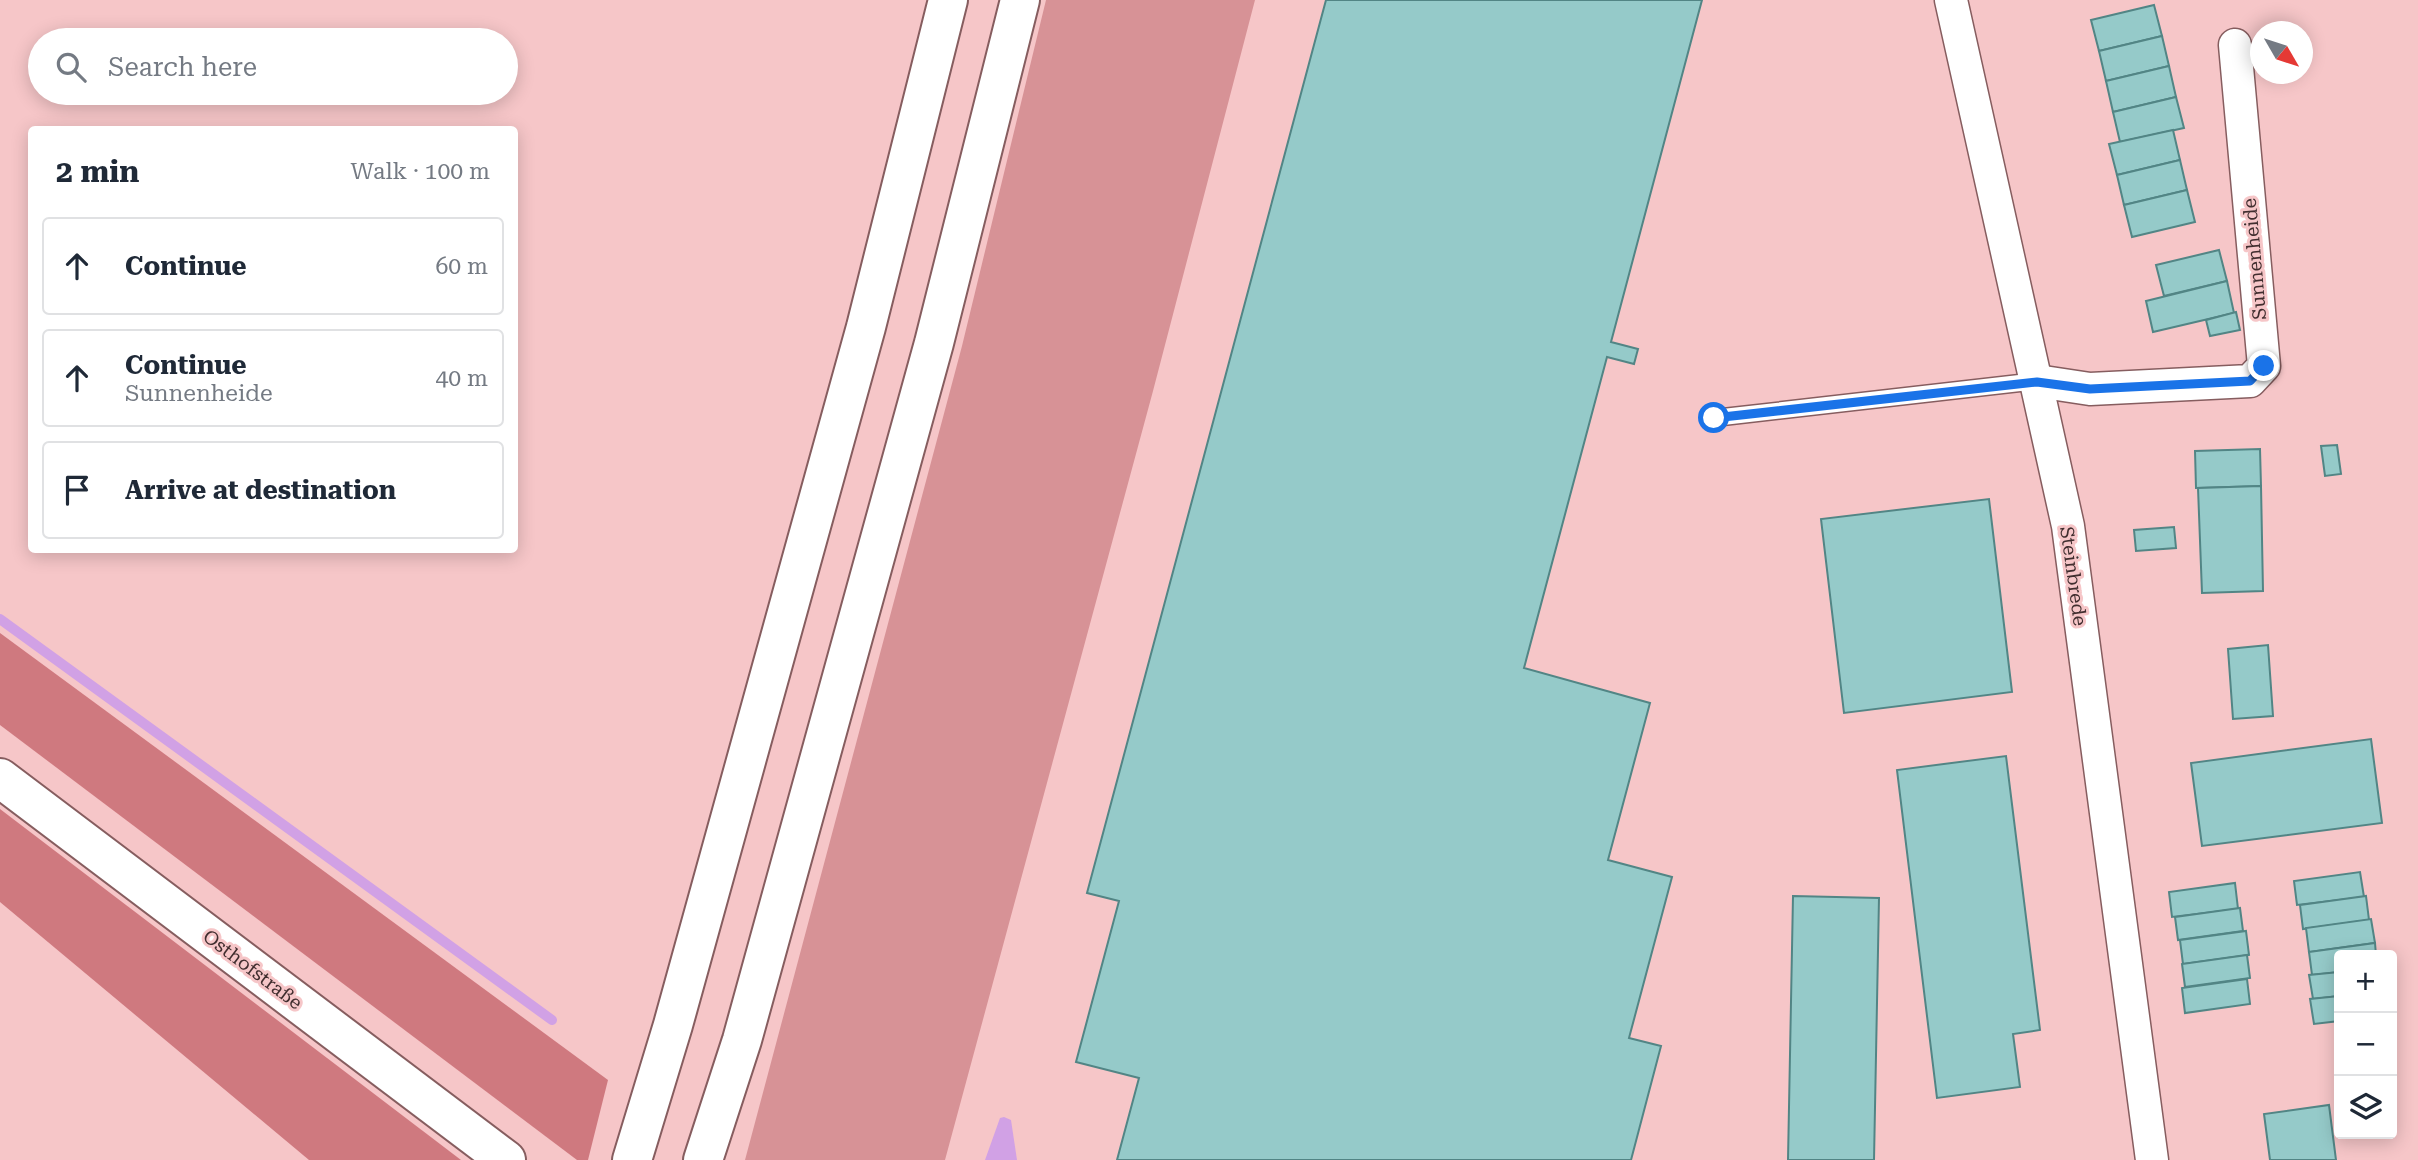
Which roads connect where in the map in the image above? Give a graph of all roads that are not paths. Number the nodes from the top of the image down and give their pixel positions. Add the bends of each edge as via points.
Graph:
1 (948, 0) edge
2 (1020, 0) edge
3 (1951, 0) edge
4 (2235, 45) dead end
5 (2037, 382) junction
6 (1714, 418) dead end
7 (0, 778) edge
8 (494, 1151) edge
9 (632, 1160) edge
10 (703, 1160) edge
11 (2152, 1160) edge

1 - 9 main road via 866,327
2 - 10 main road via 930,356 742,1040
3 - 5 street, Steinbrede
4 - 5 street, Sunnenheide via 2264,366 2250,381 2090,389
5 - 6 lane
5 - 11 street, Steinbrede via 2068,526
7 - 8 main road, Osthofstraße

